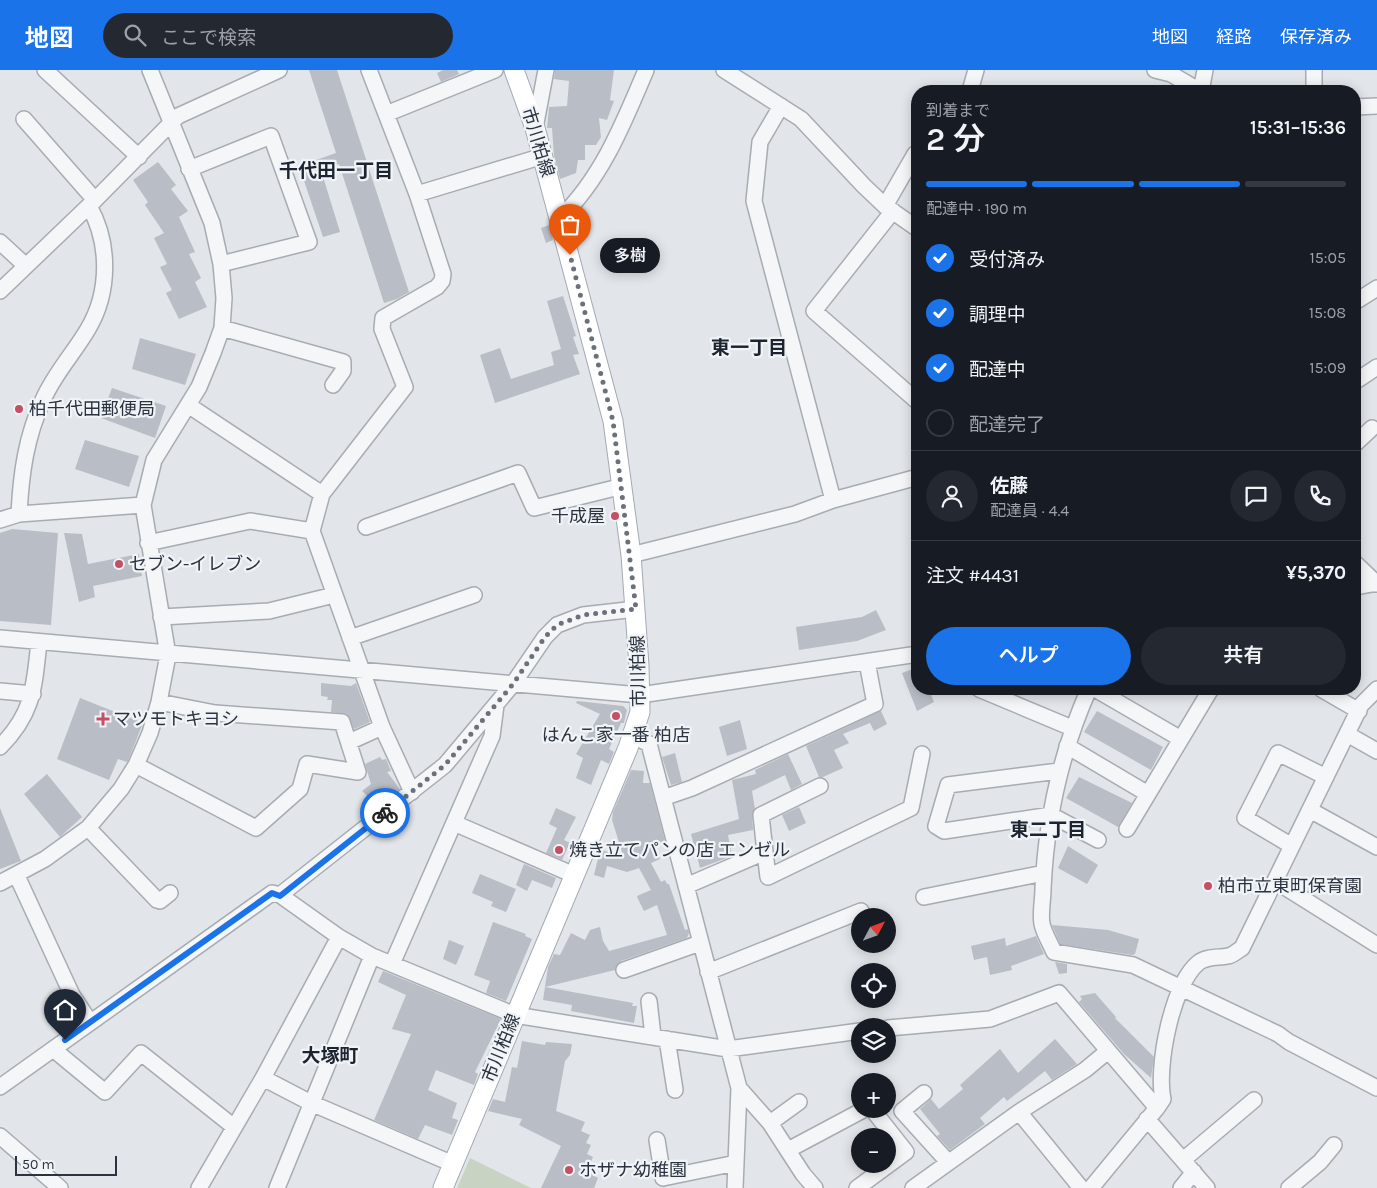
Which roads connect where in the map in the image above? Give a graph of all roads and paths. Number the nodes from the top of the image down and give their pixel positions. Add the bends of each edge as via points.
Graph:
1 (45, 70) edge
2 (150, 70) edge
3 (279, 70) edge
4 (369, 70) edge
5 (495, 70) edge
6 (514, 70) edge
7 (546, 70) edge
8 (646, 70) edge
9 (724, 70) edge
10 (976, 70) edge
11 (1155, 70) edge
12 (1205, 70) edge
13 (1314, 70) edge
14 (972, 85) edge
15 (1190, 85) edge
16 (1201, 85) edge
17 (1314, 85) edge
18 (1377, 101) edge
19 (1361, 105) edge
20 (781, 106) junction
21 (386, 114) junction
22 (24, 119) dead end
23 (170, 123) junction
24 (535, 128) junction
25 (543, 156) junction
26 (139, 157) junction
27 (911, 162) edge
28 (189, 169) junction
29 (417, 194) junction
30 (92, 203) junction
31 (889, 208) junction
32 (560, 218) junction
33 (911, 224) edge
34 (0, 242) edge
35 (221, 264) junction
36 (26, 266) junction
37 (1377, 288) edge
38 (0, 291) edge
39 (1361, 298) edge
40 (222, 328) junction
41 (1377, 367) edge
42 (1361, 378) edge
43 (333, 385) dead end
44 (911, 396) edge
45 (188, 405) junction
46 (1372, 428) dead end
47 (1361, 438) edge
48 (911, 479) edge
49 (623, 486) junction
50 (322, 494) junction
51 (833, 500) junction
52 (143, 505) junction
53 (19, 514) junction
54 (0, 520) edge
55 (366, 527) dead end
56 (312, 531) junction
57 (148, 543) junction
58 (631, 555) junction
59 (1361, 569) edge
60 (1377, 584) edge
61 (1361, 586) edge
62 (334, 595) junction
63 (474, 595) dead end
64 (636, 609) junction
65 (161, 617) junction
66 (0, 638) edge
67 (350, 638) junction
68 (39, 642) junction
69 (168, 655) junction
70 (911, 655) edge
71 (867, 662) junction
72 (362, 669) junction
73 (513, 684) junction
74 (1377, 689) edge
75 (0, 691) edge
76 (33, 694) junction
77 (640, 695) junction
78 (993, 695) edge
79 (1086, 695) edge
80 (1104, 695) edge
81 (1207, 695) edge
82 (1331, 695) edge
83 (159, 702) junction
84 (496, 705) junction
85 (1359, 711) junction
86 (382, 727) junction
87 (1072, 728) junction
88 (1347, 734) junction
89 (632, 735) junction
90 (1181, 739) junction
91 (349, 742) junction
92 (1067, 746) junction
93 (0, 748) edge
94 (1377, 751) edge
95 (922, 754) dead end
96 (136, 765) junction
97 (1059, 772) junction
98 (1326, 777) junction
99 (820, 786) dead end
100 (412, 792) junction
101 (1148, 794) junction
102 (663, 798) junction
103 (1310, 810) junction
104 (1051, 815) junction
105 (454, 823) junction
106 (88, 828) junction
107 (1127, 829) dead end
108 (1098, 840) dead end
109 (1292, 846) junction
110 (1377, 847) edge
111 (765, 852) junction
112 (1044, 873) junction
113 (574, 875) junction
114 (17, 876) junction
115 (1275, 881) junction
116 (0, 883) edge
117 (686, 886) junction
118 (170, 893) dead end
119 (280, 896) junction
120 (924, 897) dead end
121 (851, 914) edge
122 (339, 937) junction
123 (700, 943) junction
124 (1377, 945) edge
125 (372, 956) junction
126 (392, 964) junction
127 (624, 970) dead end
128 (708, 972) junction
129 (1181, 989) junction
130 (649, 1001) dead end
131 (515, 1015) junction
132 (90, 1022) junction
133 (896, 1027) edge
134 (851, 1032) edge
135 (660, 1037) junction
136 (53, 1049) junction
137 (728, 1049) junction
138 (1108, 1051) junction
139 (263, 1078) junction
140 (0, 1087) edge
141 (738, 1088) junction
142 (1377, 1088) edge
143 (675, 1090) dead end
144 (924, 1092) dead end
145 (1254, 1100) dead end
146 (799, 1102) dead end
147 (311, 1103) junction
148 (1019, 1112) junction
149 (1152, 1114) junction
150 (851, 1116) edge
151 (879, 1118) edge
152 (770, 1123) junction
153 (234, 1128) junction
154 (0, 1136) edge
155 (657, 1140) dead end
156 (1334, 1145) dead end
157 (788, 1150) junction
158 (1183, 1160) junction
159 (948, 1162) junction
160 (736, 1163) junction
161 (453, 1164) junction
162 (1194, 1172) junction
163 (60, 1188) edge
164 (199, 1188) edge
165 (277, 1188) edge
166 (443, 1188) edge
167 (735, 1188) edge
168 (815, 1188) edge
169 (857, 1188) edge
170 (913, 1188) edge
171 (1081, 1188) edge
172 (1091, 1188) edge
173 (1180, 1188) edge
174 (1207, 1188) edge
175 (1289, 1188) edge

1 - 26 street
2 - 23 street
3 - 23 street via 178,116
4 - 21 street
5 - 21 street
6 - 24 main road, 市川柏線
7 - 24 street
8 - 32 street via 628,114 592,180 582,196
9 - 20 street
10 - 14 street
11 - 15 street via 1171,74
12 - 16 street
13 - 17 street
18 - 19 street
20 - 31 street via 812,129 864,186
20 - 51 street via 760,142 754,201
21 - 29 street
22 - 30 street
23 - 26 street
23 - 28 street
24 - 25 main road, 市川柏線
25 - 29 street
25 - 32 main road, 市川柏線
26 - 30 street
27 - 31 street
28 - 35 street via 212,223
28 - 35 street via 271,136 309,242
29 - 50 street via 443,274 442,281 383,318 382,328 405,387
30 - 36 street
30 - 53 street via 104,252 101,298 88,330 50,387 36,416 24,462
31 - 33 street
31 - 44 street via 814,311
32 - 49 main road, 市川柏線 via 613,421
34 - 36 street
35 - 40 street
36 - 38 street
37 - 39 street
40 - 43 street via 343,362
40 - 45 street via 205,375
41 - 42 street
45 - 50 street
45 - 52 street via 154,460
46 - 47 street
48 - 51 street
49 - 55 street via 534,508 518,473
49 - 58 main road, 市川柏線
50 - 56 street
51 - 58 street via 795,514
52 - 53 street
52 - 57 street
53 - 54 street
56 - 57 street via 250,521
56 - 62 street
57 - 65 street
58 - 64 main road, 市川柏線
59 - 60 street
60 - 61 street
62 - 65 street via 269,611
62 - 67 street
63 - 67 street
64 - 73 street via 583,615 557,625
64 - 77 main road, 市川柏線
65 - 69 street
66 - 68 street
67 - 72 street
68 - 69 street
68 - 76 street
69 - 72 street
69 - 83 street
70 - 71 street
71 - 77 street
71 - 102 street via 875,704 692,788
72 - 73 street
72 - 86 street
73 - 77 street
73 - 84 street
74 - 85 street
75 - 76 street
76 - 93 street via 23,718
77 - 89 main road, 市川柏線 via 640,712
78 - 87 street
79 - 87 street
80 - 90 street
81 - 90 street
82 - 85 street
83 - 91 street via 215,713 342,722
83 - 96 street
84 - 100 street via 445,765
84 - 105 street via 492,736
85 - 88 street
86 - 91 street
86 - 100 street
87 - 92 street
88 - 94 street
88 - 98 street
89 - 102 street via 649,744
89 - 113 main road, 市川柏線
90 - 101 street
91 - 96 street via 358,772 307,764 300,789 256,828
92 - 97 street
92 - 101 street
95 - 111 street via 911,808 768,877
96 - 106 street via 121,789
97 - 104 street
97 - 104 street via 948,785 936,826 944,831
98 - 103 street
98 - 109 street via 1278,753 1245,818
99 - 111 street via 761,815
100 - 119 street
101 - 107 street
102 - 117 street
103 - 109 street
103 - 110 street
104 - 108 street
104 - 112 street
105 - 113 street
105 - 126 street
106 - 114 street
106 - 118 street via 157,900
109 - 115 street
111 - 117 street
112 - 120 street
112 - 129 street via 1042,923 1054,952 1133,965
113 - 131 main road, 市川柏線
114 - 116 street
114 - 132 street via 72,995
115 - 124 street
115 - 129 street via 1242,948 1230,956 1212,957 1198,963
117 - 123 street
119 - 122 street
119 - 132 street via 272,893
121 - 128 street
122 - 125 street
122 - 139 street
123 - 127 street
123 - 128 street
125 - 126 street
125 - 147 street
126 - 131 street
128 - 137 street
129 - 142 street via 1278,1034
129 - 149 street via 1170,1017 1160,1084 1163,1098
130 - 135 street
131 - 135 street
131 - 161 main road, 市川柏線
132 - 136 street
133 - 138 street via 990,1018 1060,993
134 - 137 street
135 - 137 street
135 - 143 street
136 - 140 street
136 - 153 street via 105,1092 141,1053
137 - 141 street
138 - 148 street via 1085,1070
138 - 149 street
139 - 147 street
139 - 153 street
141 - 152 street
141 - 160 street
144 - 159 street via 902,1111
145 - 158 street
146 - 152 street
147 - 161 street
147 - 165 street
148 - 159 street
148 - 171 street
149 - 158 street
149 - 172 street
150 - 157 street
151 - 169 street via 906,1152
152 - 157 street
153 - 164 street
154 - 163 street
155 - 160 street via 663,1178
156 - 175 street via 1320,1162
157 - 168 street
158 - 162 street
159 - 170 street
160 - 167 street
161 - 166 main road, 市川柏線
162 - 173 street
162 - 174 street

